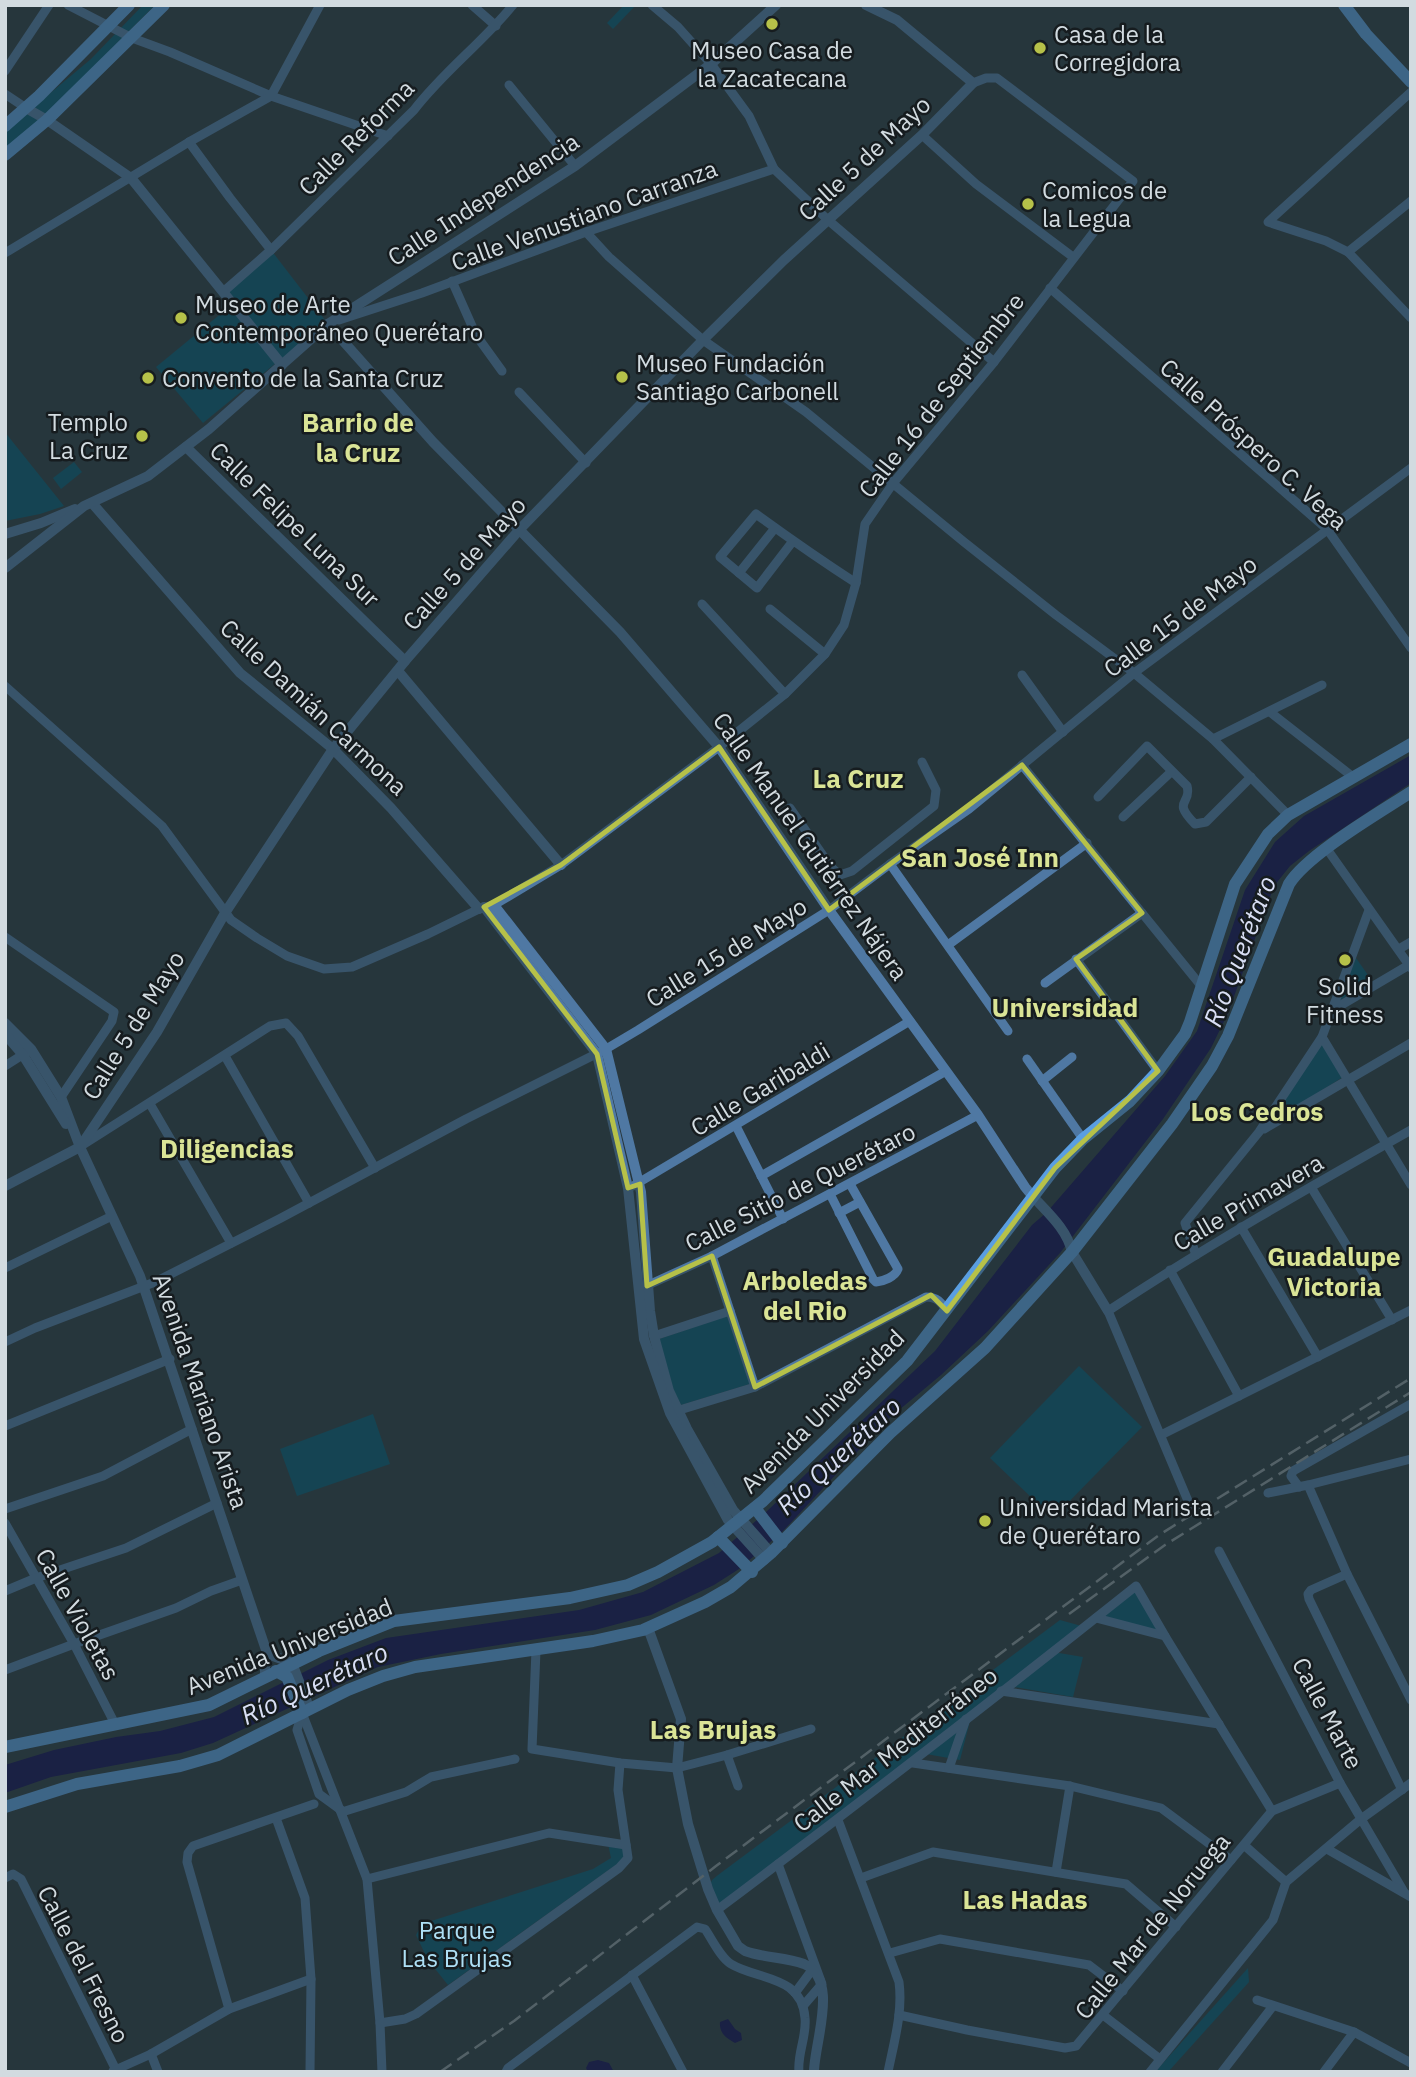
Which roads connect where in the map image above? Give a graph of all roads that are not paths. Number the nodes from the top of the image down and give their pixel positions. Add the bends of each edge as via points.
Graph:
1 (49, 5) edge
2 (68, 5) edge
3 (129, 5) edge
4 (164, 5) edge
5 (320, 5) edge
6 (472, 5) edge
7 (513, 5) edge
8 (652, 5) edge
9 (776, 5) edge
10 (866, 5) edge
11 (1344, 5) edge
12 (496, 26) junction
13 (107, 27) junction
14 (131, 38) junction
15 (711, 64) junction
16 (5, 71) edge
17 (1411, 82) edge
18 (974, 83) junction
19 (509, 85) dead end
20 (1411, 92) edge
21 (5, 94) edge
22 (271, 96) junction
23 (26, 108) junction
24 (47, 120) junction
25 (5, 127) edge
26 (922, 135) junction
27 (388, 136) junction
28 (189, 142) junction
29 (5, 155) edge
30 (575, 166) junction
31 (774, 169) junction
32 (131, 178) junction
33 (1411, 201) edge
34 (828, 220) junction
35 (586, 232) junction
36 (271, 250) junction
37 (1348, 252) junction
38 (5, 253) edge
39 (1073, 257) junction
40 (453, 281) junction
41 (1050, 288) junction
42 (223, 292) junction
43 (1411, 318) edge
44 (327, 324) junction
45 (703, 340) junction
46 (994, 362) junction
47 (282, 365) junction
48 (502, 371) dead end
49 (519, 392) dead end
50 (186, 447) junction
51 (586, 463) junction
52 (1411, 468) edge
53 (894, 482) junction
54 (88, 504) junction
55 (775, 527) junction
56 (520, 529) junction
57 (1327, 529) junction
58 (5, 534) edge
59 (793, 541) junction
60 (5, 568) edge
61 (739, 573) junction
62 (856, 583) junction
63 (702, 604) dead end
64 (770, 609) dead end
65 (1411, 648) edge
66 (825, 654) junction
67 (405, 661) junction
68 (398, 671) junction
69 (1134, 673) junction
70 (1022, 675) dead end
71 (1322, 685) dead end
72 (5, 687) edge
73 (785, 694) junction
74 (1270, 712) junction
75 (1062, 732) junction
76 (1213, 739) junction
77 (1411, 744) edge
78 (719, 747) junction
79 (333, 749) junction
80 (922, 762) dead end
81 (1022, 765) junction
82 (1171, 772) junction
83 (1251, 777) junction
84 (1353, 777) junction
85 (1411, 792) edge
86 (1098, 797) dead end
87 (790, 808) dead end
88 (1288, 815) junction
89 (1122, 817) dead end
90 (912, 824) junction
91 (925, 839) junction
92 (1087, 843) junction
93 (1327, 849) junction
94 (890, 864) junction
95 (561, 865) junction
96 (486, 907) junction
97 (1369, 909) junction
98 (829, 910) junction
99 (225, 913) junction
100 (1142, 913) junction
101 (5, 937) edge
102 (1411, 942) edge
103 (948, 945) junction
104 (1399, 949) junction
105 (1076, 960) junction
106 (1410, 966) edge
107 (1045, 983) dead end
108 (1202, 987) junction
109 (1331, 1012) junction
110 (910, 1021) junction
111 (5, 1023) edge
112 (1008, 1031) dead end
113 (5, 1034) edge
114 (1322, 1037) junction
115 (1411, 1043) edge
116 (601, 1051) junction
117 (27, 1052) junction
118 (225, 1056) junction
119 (1072, 1057) dead end
120 (1027, 1059) dead end
121 (5, 1066) edge
122 (946, 1071) junction
123 (1158, 1071) junction
124 (1348, 1078) junction
125 (1042, 1081) junction
126 (61, 1097) junction
127 (150, 1104) junction
128 (978, 1115) junction
129 (736, 1126) junction
130 (1411, 1130) edge
131 (1259, 1132) junction
132 (1083, 1139) junction
133 (1387, 1143) junction
134 (80, 1147) junction
135 (374, 1168) junction
136 (761, 1176) junction
137 (850, 1184) junction
138 (5, 1185) edge
139 (1411, 1185) edge
140 (633, 1186) junction
141 (1311, 1187) junction
142 (830, 1194) junction
143 (1033, 1198) junction
144 (860, 1202) junction
145 (309, 1203) junction
146 (839, 1213) junction
147 (781, 1215) junction
148 (112, 1216) junction
149 (1241, 1227) junction
150 (231, 1243) junction
151 (1071, 1248) junction
152 (1196, 1255) junction
153 (712, 1256) junction
154 (5, 1268) edge
155 (1170, 1270) junction
156 (145, 1287) junction
157 (642, 1288) junction
158 (1411, 1310) edge
159 (730, 1311) junction
160 (947, 1311) junction
161 (1108, 1311) junction
162 (1392, 1320) junction
163 (654, 1336) junction
164 (5, 1342) edge
165 (1318, 1357) junction
166 (170, 1359) junction
167 (755, 1387) junction
168 (1239, 1396) junction
169 (1411, 1404) edge
170 (674, 1411) junction
171 (5, 1426) edge
172 (192, 1429) junction
173 (1161, 1435) junction
174 (1411, 1459) edge
175 (1304, 1486) junction
176 (1268, 1493) dead end
177 (217, 1503) junction
178 (5, 1508) edge
179 (1191, 1508) dead end
180 (757, 1512) junction
181 (5, 1523) edge
182 (738, 1526) junction
183 (779, 1540) junction
184 (723, 1541) junction
185 (1219, 1551) dead end
186 (765, 1555) junction
187 (749, 1568) junction
188 (1347, 1573) junction
189 (36, 1578) junction
190 (242, 1580) junction
191 (5, 1591) edge
192 (1096, 1618) junction
193 (648, 1628) junction
194 (1165, 1636) junction
195 (74, 1644) junction
196 (536, 1650) junction
197 (268, 1654) junction
198 (5, 1670) edge
199 (293, 1671) junction
200 (270, 1674) junction
201 (1001, 1691) junction
202 (1411, 1700) edge
203 (306, 1704) junction
204 (967, 1718) junction
205 (115, 1724) junction
206 (1219, 1724) junction
207 (811, 1729) dead end
208 (5, 1746) edge
209 (727, 1755) junction
210 (515, 1759) dead end
211 (620, 1763) junction
212 (913, 1763) junction
213 (677, 1768) junction
214 (949, 1768) junction
215 (1340, 1783) junction
216 (1411, 1783) edge
217 (738, 1786) dead end
218 (1070, 1786) junction
219 (1402, 1790) junction
220 (314, 1804) dead end
221 (5, 1807) edge
222 (1272, 1811) junction
223 (342, 1812) junction
224 (276, 1818) junction
225 (1361, 1819) junction
226 (838, 1820) junction
227 (626, 1845) junction
228 (1244, 1845) junction
229 (1326, 1849) junction
230 (1231, 1860) junction
231 (778, 1864) junction
232 (1056, 1872) junction
233 (5, 1878) edge
234 (860, 1878) junction
235 (367, 1879) junction
236 (1286, 1882) junction
237 (1407, 1894) edge
238 (717, 1910) junction
239 (1176, 1927) junction
240 (890, 1953) junction
241 (812, 1970) junction
242 (632, 1975) junction
243 (311, 1979) junction
244 (822, 1984) junction
245 (1123, 1991) junction
246 (795, 1993) junction
247 (1257, 2000) dead end
248 (803, 2006) junction
249 (1273, 2006) junction
250 (229, 2009) junction
251 (899, 2015) junction
252 (1103, 2015) junction
253 (380, 2023) junction
254 (1354, 2032) junction
255 (151, 2054) junction
256 (1160, 2059) junction
257 (1411, 2063) edge
258 (114, 2071) edge
259 (158, 2072) edge
260 (310, 2072) edge
261 (382, 2072) edge
262 (506, 2072) edge
263 (683, 2072) edge
264 (799, 2072) edge
265 (814, 2072) edge
266 (888, 2072) edge
267 (1150, 2072) edge
268 (1222, 2072) edge
269 (1324, 2072) edge

1 - 16 street
2 - 13 street
3 - 13 main road
4 - 14 main road
5 - 22 street
6 - 12 street
7 - 12 street, Calle Reforma
8 - 15 street
9 - 15 street, Calle Independencia
10 - 18 street via 897,20
11 - 17 main road
12 - 27 street, Calle Reforma
13 - 14 street
13 - 23 main road
14 - 22 street
14 - 24 main road
15 - 30 street, Calle Independencia
15 - 31 street via 748,116
18 - 26 street, Calle 5 de Mayo
18 - 39 street, Calle 16 de Septiembre via 997,78 1133,181
19 - 30 street
20 - 37 street via 1268,222
21 - 23 street
22 - 27 street
22 - 28 street
23 - 24 street
23 - 25 main road
24 - 29 main road
24 - 32 street
26 - 34 street, Calle 5 de Mayo
26 - 39 street via 976,184
27 - 36 street, Calle Reforma
28 - 32 street
28 - 36 street
30 - 44 street, Calle Independencia
31 - 34 street
31 - 35 street, Calle Venustiano Carranza
32 - 38 street
32 - 42 street
33 - 37 street
34 - 45 street, Calle 5 de Mayo
34 - 46 street
35 - 40 street, Calle Venustiano Carranza
35 - 45 street
36 - 42 street, Calle Reforma
37 - 43 street
39 - 41 street, Calle 16 de Septiembre
40 - 44 street, Calle Venustiano Carranza
40 - 48 street via 476,335
41 - 46 street, Calle 16 de Septiembre
41 - 57 street, Calle Próspero C. Vega
42 - 47 street
44 - 47 street, Calle Independencia
44 - 56 street, Calle Manuel Gutiérrez Nájera via 433,442
45 - 51 street, Calle 5 de Mayo
45 - 53 street via 806,412
46 - 53 street, Calle 16 de Septiembre
47 - 50 street, Calle Independencia
49 - 51 street
50 - 54 street, Calle Independencia via 148,476
50 - 67 street, Calle Felipe Luna Sur
51 - 56 street, Calle 5 de Mayo
52 - 57 street, Calle 15 de Mayo
53 - 62 street, Calle 16 de Septiembre via 865,524
53 - 69 street via 1039,602
54 - 58 street
54 - 60 street, Calle Independencia
54 - 79 street, Calle Damián Carmona via 240,673
55 - 59 street
55 - 61 street
55 - 61 street via 756,514 720,557
56 - 67 street, Calle 5 de Mayo
56 - 78 street, Calle Manuel Gutiérrez Nájera via 620,632
57 - 65 street, Calle Próspero C. Vega
57 - 69 street, Calle 15 de Mayo
59 - 61 street via 757,588
59 - 62 street
62 - 66 street, Calle 16 de Septiembre via 844,625
63 - 73 street
64 - 66 street
66 - 73 street, Calle 16 de Septiembre
67 - 68 street, Calle 5 de Mayo
68 - 79 street, Calle 5 de Mayo
68 - 95 street
69 - 75 street, Calle 15 de Mayo
69 - 76 street
70 - 75 street
71 - 74 street
72 - 99 street, Calle 16 de Septiembre via 162,826
73 - 78 street, Calle 16 de Septiembre
74 - 76 street
74 - 84 street
75 - 81 street, Calle 15 de Mayo
76 - 83 street
77 - 84 main road, Avenida Universidad
78 - 95 street, Calle 16 de Septiembre
78 - 98 street, Calle Manuel Gutiérrez Nájera
79 - 96 street, Calle Damián Carmona
79 - 99 street, Calle 5 de Mayo
80 - 90 street via 937,796 934,806
81 - 91 street, Calle 15 de Mayo
81 - 92 street
82 - 83 street via 1189,790 1183,810 1195,824 1206,822
82 - 86 street via 1147,746
82 - 89 street
83 - 88 street
84 - 88 main road, Avenida Universidad
85 - 93 main road
87 - 90 street via 840,875 852,871
88 - 108 main road, Avenida Universidad via 1268,834 1235,884
90 - 91 street
91 - 94 street, Calle 15 de Mayo
92 - 100 street
92 - 103 street
93 - 97 street
93 - 151 main road via 1289,884 1212,1066
94 - 98 street, Calle 15 de Mayo
94 - 103 street
95 - 96 street, Calle 16 de Septiembre
96 - 99 street, Calle 16 de Septiembre via 352,967 324,969 287,956
96 - 116 street, Calle Damián Carmona
97 - 104 street
97 - 109 street
98 - 110 street, Calle Manuel Gutiérrez Nájera
98 - 116 street, Calle 15 de Mayo
99 - 134 street, Calle 5 de Mayo via 157,1032
100 - 105 street
100 - 108 street
101 - 126 street via 114,1012
102 - 104 street
103 - 112 street
104 - 106 street
105 - 107 street
105 - 123 street
106 - 109 street
108 - 123 main road, Avenida Universidad via 1185,1034
109 - 114 street
110 - 122 street, Calle Manuel Gutiérrez Nájera
110 - 129 street, Calle Garibaldi
111 - 117 street
113 - 117 street
114 - 124 street
114 - 131 street
115 - 124 street
116 - 135 street, Calle 15 de Mayo
116 - 140 street, Calle Damián Carmona
117 - 121 street
117 - 126 street
117 - 134 street
118 - 127 street
118 - 135 street via 270,1026 286,1023 298,1036
118 - 145 street
119 - 125 street
120 - 125 street
122 - 128 street, Calle Manuel Gutiérrez Nájera
122 - 136 street
123 - 132 main road, Avenida Universidad
124 - 131 street
124 - 133 street
125 - 132 street
126 - 134 street
127 - 134 street
127 - 150 street
128 - 137 street, Calle Sitio de Querétaro
128 - 143 street, Calle Manuel Gutiérrez Nájera
129 - 136 street
129 - 140 street, Calle Garibaldi
130 - 133 street, Calle Primavera
131 - 152 street via 1185,1223
132 - 143 main road, Avenida Universidad
133 - 139 street
133 - 141 street, Calle Primavera
134 - 138 street
134 - 148 street, Avenida Mariano Arista
135 - 145 street, Calle 15 de Mayo
136 - 147 street
137 - 142 street, Calle Sitio de Querétaro
137 - 144 street
140 - 157 street, Calle Damián Carmona
141 - 149 street, Calle Primavera
141 - 162 street
142 - 146 street
142 - 147 street, Calle Sitio de Querétaro
143 - 151 street, Calle Manuel Gutiérrez Nájera via 1046,1209
143 - 160 main road, Avenida Universidad
144 - 146 street
144 - 146 street via 898,1269 882,1282 873,1279
145 - 150 street, Calle 15 de Mayo
147 - 153 street, Calle Sitio de Querétaro
148 - 154 street
148 - 156 street, Avenida Mariano Arista
149 - 152 street, Calle Primavera
149 - 165 street
150 - 156 street, Calle 15 de Mayo
151 - 161 street
151 - 183 main road via 985,1348
152 - 155 street, Calle Primavera
153 - 157 street, Calle Sitio de Querétaro
153 - 159 street
155 - 161 street, Calle Primavera
155 - 168 street
156 - 164 street, Calle 15 de Mayo
156 - 166 street, Avenida Mariano Arista
157 - 163 street, Calle Damián Carmona
157 - 170 street, Calle Damián Carmona via 644,1339
158 - 162 street
159 - 163 street
159 - 167 street
160 - 167 street via 934,1297 926,1297
160 - 180 main road, Avenida Universidad via 907,1361
161 - 173 street
162 - 165 street
163 - 170 street, Calle Damián Carmona
165 - 168 street
166 - 171 street
166 - 172 street, Avenida Mariano Arista
167 - 170 street
168 - 173 street
169 - 175 street via 1293,1471 1291,1476
170 - 182 street, Calle Damián Carmona
172 - 177 street, Avenida Mariano Arista
172 - 178 street via 103,1476
173 - 179 street
174 - 175 street
175 - 176 street
175 - 188 street
177 - 189 street via 126,1548
177 - 190 street, Avenida Mariano Arista
180 - 182 main road, Avenida Universidad
180 - 183 main road
181 - 189 street, Calle Violetas
182 - 184 main road, Avenida Universidad
182 - 186 street, Calle Damián Carmona
183 - 186 main road
184 - 187 main road
184 - 199 main road, Avenida Universidad via 628,1585 541,1602 394,1621
185 - 215 street, Calle Marte
186 - 187 main road
187 - 193 main road via 705,1602
188 - 202 street
188 - 219 street via 1311,1590 1309,1599
189 - 191 street
189 - 195 street, Calle Violetas
190 - 195 street
190 - 197 street, Avenida Mariano Arista
192 - 194 street
192 - 194 street, Calle Mar Mediterráneo via 1136,1586
192 - 201 street, Calle Mar Mediterráneo
193 - 196 main road
193 - 213 street via 681,1719
194 - 206 street, Calle Mar Mediterráneo
195 - 198 street
195 - 205 street, Calle Violetas
196 - 203 main road via 415,1667
196 - 211 street via 533,1749
197 - 199 street
197 - 200 street, Avenida Mariano Arista via 265,1667
199 - 200 main road, Avenida Universidad
199 - 203 main road
200 - 205 main road, Avenida Universidad via 209,1705
201 - 204 street, Calle Mar Mediterráneo
201 - 206 street
203 - 221 main road via 218,1755 77,1784
203 - 223 street
203 - 223 street via 298,1730 319,1794
204 - 212 street, Calle Mar Mediterráneo
204 - 214 street
205 - 208 main road, Avenida Universidad
206 - 222 street, Calle Mar Mediterráneo
207 - 209 street
209 - 213 street
209 - 217 street
210 - 223 street via 431,1777 406,1792
211 - 213 street
211 - 227 street via 618,1790
212 - 214 street
212 - 226 street, Calle Mar Mediterráneo
213 - 238 street via 688,1824
214 - 218 street
215 - 222 street, Calle Mar de Noruega
215 - 225 street, Calle Marte
216 - 219 street
218 - 230 street via 1161,1808
218 - 232 street
219 - 225 street
220 - 224 street
222 - 228 street, Calle Mar de Noruega
223 - 235 street
224 - 243 street via 305,1898
224 - 250 street via 193,1846 188,1853
225 - 229 street
225 - 237 street, Calle Marte
226 - 231 street, Calle Mar Mediterráneo
226 - 234 street
227 - 235 street via 549,1833
227 - 253 street via 628,1858 619,1868 416,2014
228 - 230 street, Calle Mar de Noruega
228 - 236 street
229 - 236 street
229 - 237 street, Calle Marte
230 - 239 street, Calle Mar de Noruega
231 - 238 street, Calle Mar Mediterráneo
231 - 244 street
232 - 234 street via 933,1852
232 - 239 street via 1126,1884
233 - 258 street, Calle del Fresno via 17,1875
234 - 240 street
235 - 253 street
236 - 256 street via 1273,1920
238 - 241 street via 745,1951
239 - 245 street, Calle Mar de Noruega
240 - 245 street via 940,1939 1089,1965
240 - 251 street via 899,1982
241 - 244 street
241 - 246 street
242 - 246 street via 701,1927 729,1962 779,1981
242 - 262 street
242 - 263 street
243 - 250 street
243 - 260 street
244 - 248 street
244 - 265 street
245 - 252 street, Calle Mar de Noruega
246 - 248 street
247 - 249 street
248 - 264 street via 806,2019
249 - 254 street
249 - 268 street
250 - 255 street
251 - 252 street, Calle Mar de Noruega via 1065,2048 1076,2046
251 - 266 street
252 - 256 street
253 - 261 street
254 - 257 street
254 - 269 street
255 - 258 street
255 - 259 street
256 - 267 street

